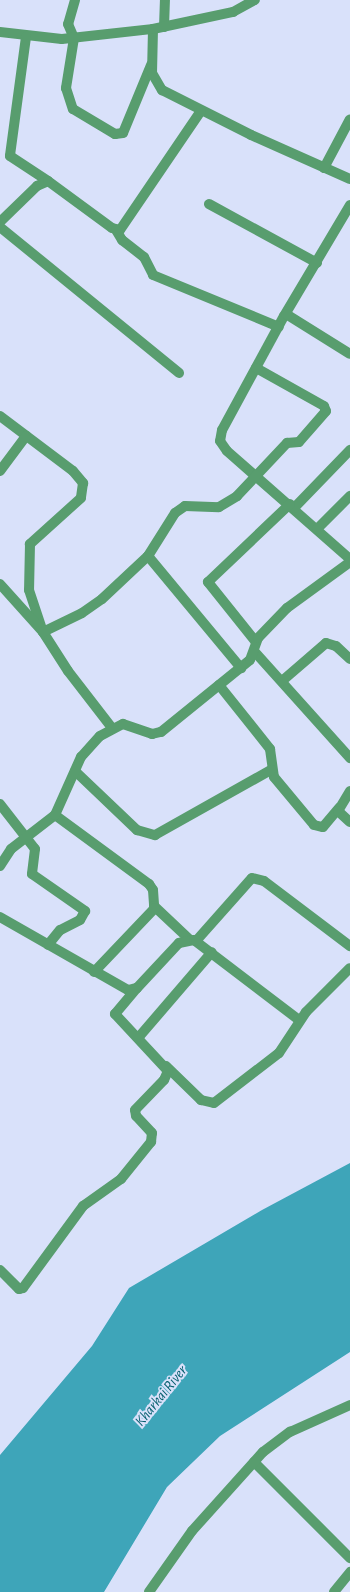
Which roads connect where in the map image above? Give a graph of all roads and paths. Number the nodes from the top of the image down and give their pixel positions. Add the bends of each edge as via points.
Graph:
1 (75, 0) edge
2 (165, 0) edge
3 (255, 0) edge
4 (164, 27) junction
5 (153, 29) junction
6 (0, 32) edge
7 (26, 37) junction
8 (74, 38) junction
9 (151, 65) junction
10 (201, 111) junction
11 (350, 119) edge
12 (324, 168) junction
13 (350, 179) edge
14 (48, 181) junction
15 (209, 204) dead end
16 (350, 205) edge
17 (0, 222) edge
18 (0, 227) edge
19 (116, 230) junction
20 (317, 263) junction
21 (286, 314) junction
22 (279, 327) junction
23 (350, 354) edge
24 (256, 368) junction
25 (179, 373) dead end
26 (0, 416) edge
27 (26, 436) junction
28 (350, 450) edge
29 (0, 471) edge
30 (257, 475) junction
31 (350, 496) edge
32 (292, 506) junction
33 (317, 530) junction
34 (148, 556) junction
35 (350, 559) edge
36 (350, 562) edge
37 (0, 584) edge
38 (43, 632) junction
39 (255, 647) junction
40 (350, 659) edge
41 (241, 668) junction
42 (282, 681) junction
43 (219, 685) junction
44 (112, 728) junction
45 (350, 758) edge
46 (271, 770) junction
47 (75, 771) junction
48 (350, 791) edge
49 (0, 804) edge
50 (339, 808) junction
51 (55, 815) junction
52 (350, 822) edge
53 (27, 838) junction
54 (0, 866) edge
55 (155, 908) junction
56 (0, 917) edge
57 (192, 940) junction
58 (48, 945) junction
59 (350, 946) edge
60 (212, 952) junction
61 (350, 968) edge
62 (94, 972) junction
63 (137, 988) junction
64 (299, 1020) junction
65 (138, 1038) junction
66 (166, 1066) junction
67 (0, 1270) edge
68 (350, 1405) edge
69 (254, 1462) junction
70 (349, 1556) edge
71 (350, 1572) edge
72 (149, 1592) edge
73 (334, 1592) edge

1 - 8 street via 68,24
2 - 4 street
3 - 4 street via 233,12
4 - 5 street
5 - 8 street
5 - 9 street
6 - 7 street
7 - 8 street
7 - 14 street via 10,156
8 - 9 street via 66,88 68,100 81,116 115,134 120,135 124,130
9 - 10 street via 155,82 162,90
10 - 12 street
10 - 19 street via 123,227
11 - 12 street
12 - 13 street
14 - 17 street via 37,186
14 - 19 street
15 - 20 street
16 - 20 street
18 - 25 street
19 - 22 street via 122,240 144,257 153,275
20 - 21 street
21 - 22 street
21 - 23 street
22 - 24 street
24 - 30 street via 222,430 220,441 227,451
24 - 30 street via 324,406 326,411 299,442 287,443
26 - 27 street
27 - 29 street
27 - 38 street via 73,470 81,478 84,488 81,498 30,544 29,590
28 - 32 street
30 - 32 street
30 - 34 street via 237,496 219,507 185,506 175,513
31 - 33 street
32 - 33 street
32 - 39 street via 208,582
33 - 35 street
34 - 38 street via 92,606
34 - 41 street
36 - 39 street via 291,605
37 - 38 street
38 - 44 street via 68,672
39 - 41 street via 250,660
39 - 42 street
40 - 42 street via 336,646 326,643
41 - 43 street
42 - 45 street
43 - 44 street via 156,734 123,724
43 - 46 street via 270,749
44 - 47 street via 90,745
46 - 47 street via 155,835 137,830
46 - 50 street via 274,777 317,827 323,827
47 - 51 street
48 - 50 street
49 - 53 street
50 - 52 street via 339,815
51 - 53 street
51 - 55 street via 149,884
53 - 54 street via 11,849
53 - 58 street via 37,853 32,874 85,911 80,920 60,930
55 - 57 street
55 - 62 street
56 - 58 street
57 - 59 street via 252,878 264,882
57 - 60 street
57 - 63 street via 179,943
58 - 62 street
60 - 64 street
60 - 65 street
61 - 64 street
62 - 63 street via 124,990
63 - 65 street via 115,1014
64 - 66 street via 279,1053 214,1104 201,1100
65 - 66 street
66 - 67 street via 168,1071 164,1080 135,1110 136,1116 153,1135 129,1170 114,1185 83,1206 23,1288 19,1289
68 - 69 street via 290,1432
69 - 70 street
69 - 72 street via 192,1531
71 - 73 street

